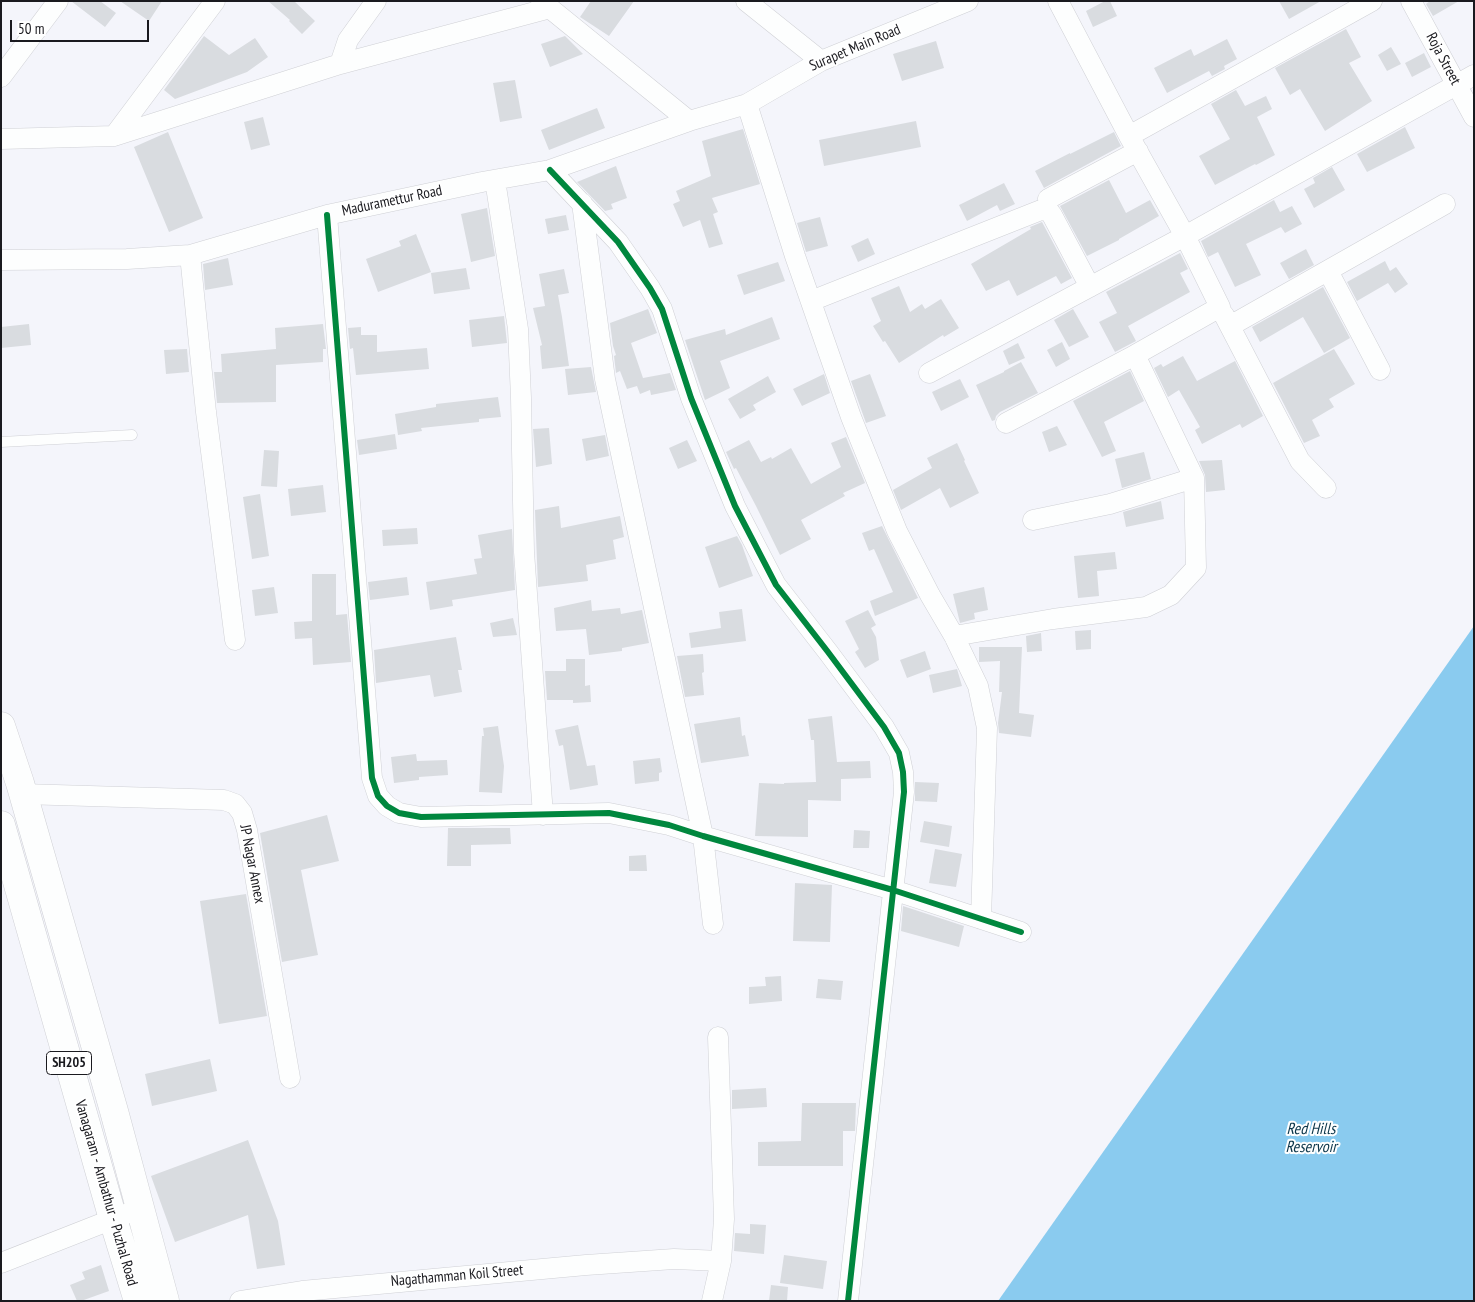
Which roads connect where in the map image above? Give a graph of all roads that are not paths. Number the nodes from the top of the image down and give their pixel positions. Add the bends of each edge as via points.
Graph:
1 (58, 1) edge
2 (215, 1) edge
3 (376, 1) edge
4 (746, 1) edge
5 (968, 1) edge
6 (1058, 1) edge
7 (1372, 1) edge
8 (1411, 1) edge
9 (545, 5) edge
10 (822, 60) junction
11 (340, 64) junction
12 (1474, 75) edge
13 (1, 77) edge
14 (1457, 86) junction
15 (747, 104) junction
16 (1474, 117) edge
17 (688, 121) junction
18 (114, 136) junction
19 (1, 139) edge
20 (1134, 143) junction
21 (550, 170) junction
22 (495, 180) junction
23 (1048, 199) dead end
24 (582, 203) junction
25 (1445, 204) dead end
26 (327, 215) junction
27 (1185, 236) junction
28 (190, 254) junction
29 (1, 260) edge
30 (1328, 271) junction
31 (1090, 287) junction
32 (811, 301) junction
33 (1220, 307) junction
34 (1230, 326) junction
35 (1135, 355) junction
36 (1380, 370) dead end
37 (929, 373) dead end
38 (1006, 423) dead end
39 (132, 435) dead end
40 (1, 442) edge
41 (1194, 478) junction
42 (1326, 488) dead end
43 (1034, 520) dead end
44 (954, 636) junction
45 (235, 640) dead end
46 (1, 726) edge
47 (22, 794) junction
48 (543, 815) junction
49 (1, 825) edge
50 (703, 836) junction
51 (894, 890) junction
52 (981, 919) junction
53 (712, 924) dead end
54 (1021, 932) dead end
55 (718, 1037) dead end
56 (290, 1078) dead end
57 (140, 1208) junction
58 (113, 1219) junction
59 (721, 1261) junction
60 (1, 1263) edge
61 (138, 1301) edge
62 (166, 1301) edge
63 (240, 1301) edge
64 (712, 1301) edge
65 (848, 1301) edge

1 - 13 street
2 - 18 street
3 - 11 street via 348,40
4 - 10 street
5 - 10 street, Surapet Main Road
6 - 20 street
7 - 20 street
8 - 14 street, Roja Street
9 - 11 street
9 - 17 street
10 - 15 street, Surapet Main Road
11 - 18 street
12 - 14 street
14 - 16 street, Roja Street
14 - 27 street
15 - 17 street, Maduramettur Road
15 - 32 street
17 - 21 street, Maduramettur Road
18 - 19 street
20 - 23 street
20 - 27 street
21 - 22 street, Maduramettur Road
21 - 24 street
22 - 26 street, Maduramettur Road
22 - 48 street via 518,329 524,552
24 - 50 street via 605,379
24 - 51 street via 618,242 662,309 691,398 735,506 776,585 884,727 899,753 904,792
25 - 30 street
26 - 28 street, Maduramettur Road
26 - 48 street via 372,778 378,796 399,813 421,817
27 - 31 street
27 - 33 street
28 - 29 street, Maduramettur Road via 127,259
28 - 45 street
30 - 34 street
30 - 36 street
31 - 32 street via 1046,209
31 - 37 street
32 - 44 street via 851,417 896,531
33 - 34 street
33 - 35 street
34 - 42 street via 1300,461
35 - 38 street
35 - 41 street
39 - 40 lane
41 - 43 street via 1110,504
41 - 44 street via 1196,568 1171,595 1146,607
44 - 52 street via 978,686 987,728
46 - 47 main road
47 - 56 street, JP Nagar Annex via 224,800 235,804 242,813 247,830
47 - 57 main road
48 - 50 street via 610,813 669,824
49 - 58 main road, Vanagaram - Ambathur - Puzhal Road / SH205
50 - 51 street
50 - 53 street
51 - 52 street
51 - 65 street
52 - 54 street
55 - 59 street via 724,1219
57 - 58 street
57 - 62 main road
58 - 60 street
58 - 61 main road, Vanagaram - Ambathur - Puzhal Road / SH205
59 - 63 street, Nagathamman Koil Street via 674,1259 586,1264 302,1291
59 - 64 street

